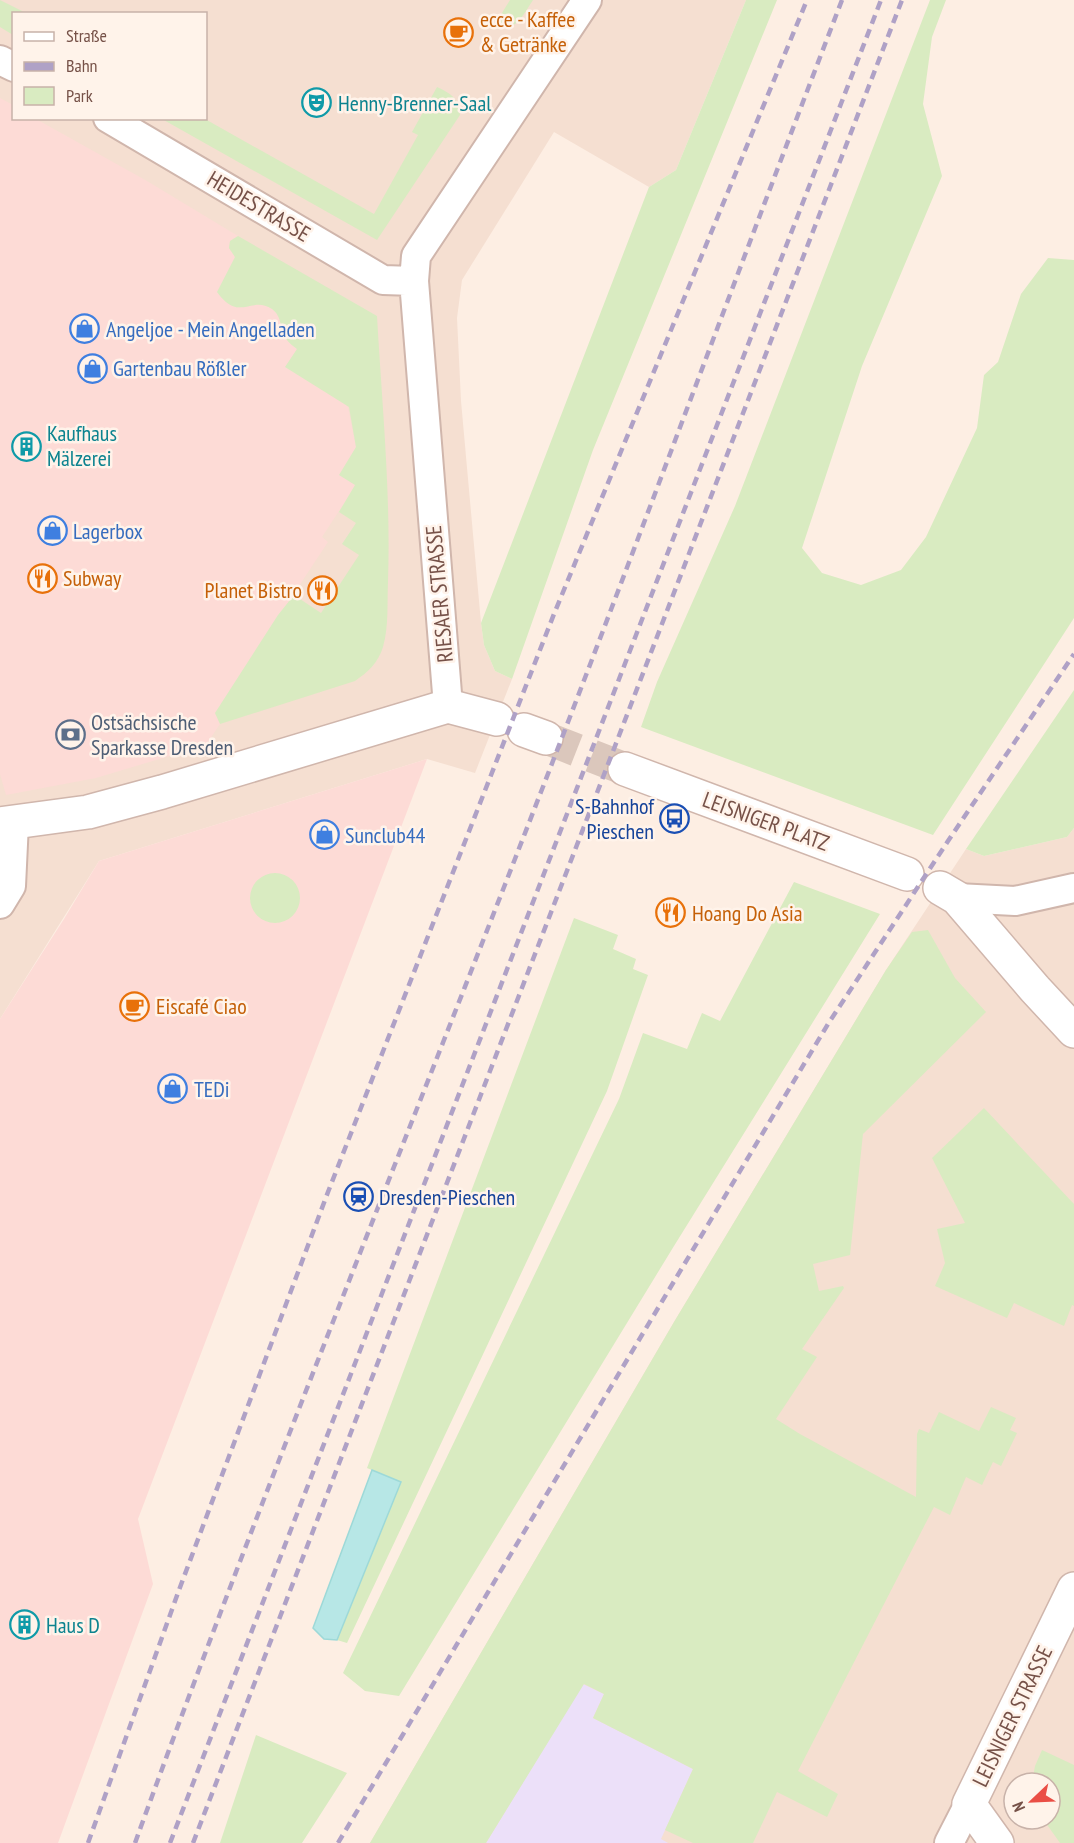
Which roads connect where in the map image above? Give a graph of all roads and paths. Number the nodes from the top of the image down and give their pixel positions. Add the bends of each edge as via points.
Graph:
1 (587, 0) edge
2 (111, 120) edge
3 (414, 281) junction
4 (448, 706) junction
5 (522, 729) tunnel mouth
6 (625, 769) tunnel mouth
7 (7, 824) edge
8 (907, 874) dead end
9 (1074, 888) edge
10 (949, 893) joint
11 (0, 904) edge
12 (1074, 1031) edge
13 (1074, 1589) edge
14 (969, 1804) junction
15 (949, 1843) edge
16 (997, 1843) edge

1 - 3 street, RIESAER STRASSE via 416,256
2 - 3 street, HEIDESTRASSE via 383,280
3 - 4 street, RIESAER STRASSE
4 - 5 street
4 - 7 street via 153,795 88,812
6 - 8 street, LEISNIGER PLATZ
7 - 11 street via 11,886
9 - 10 street via 1015,901
10 - 12 street
13 - 14 street, LEISNIGER STRASSE
14 - 15 street, LEISNIGER STRASSE
14 - 16 street

